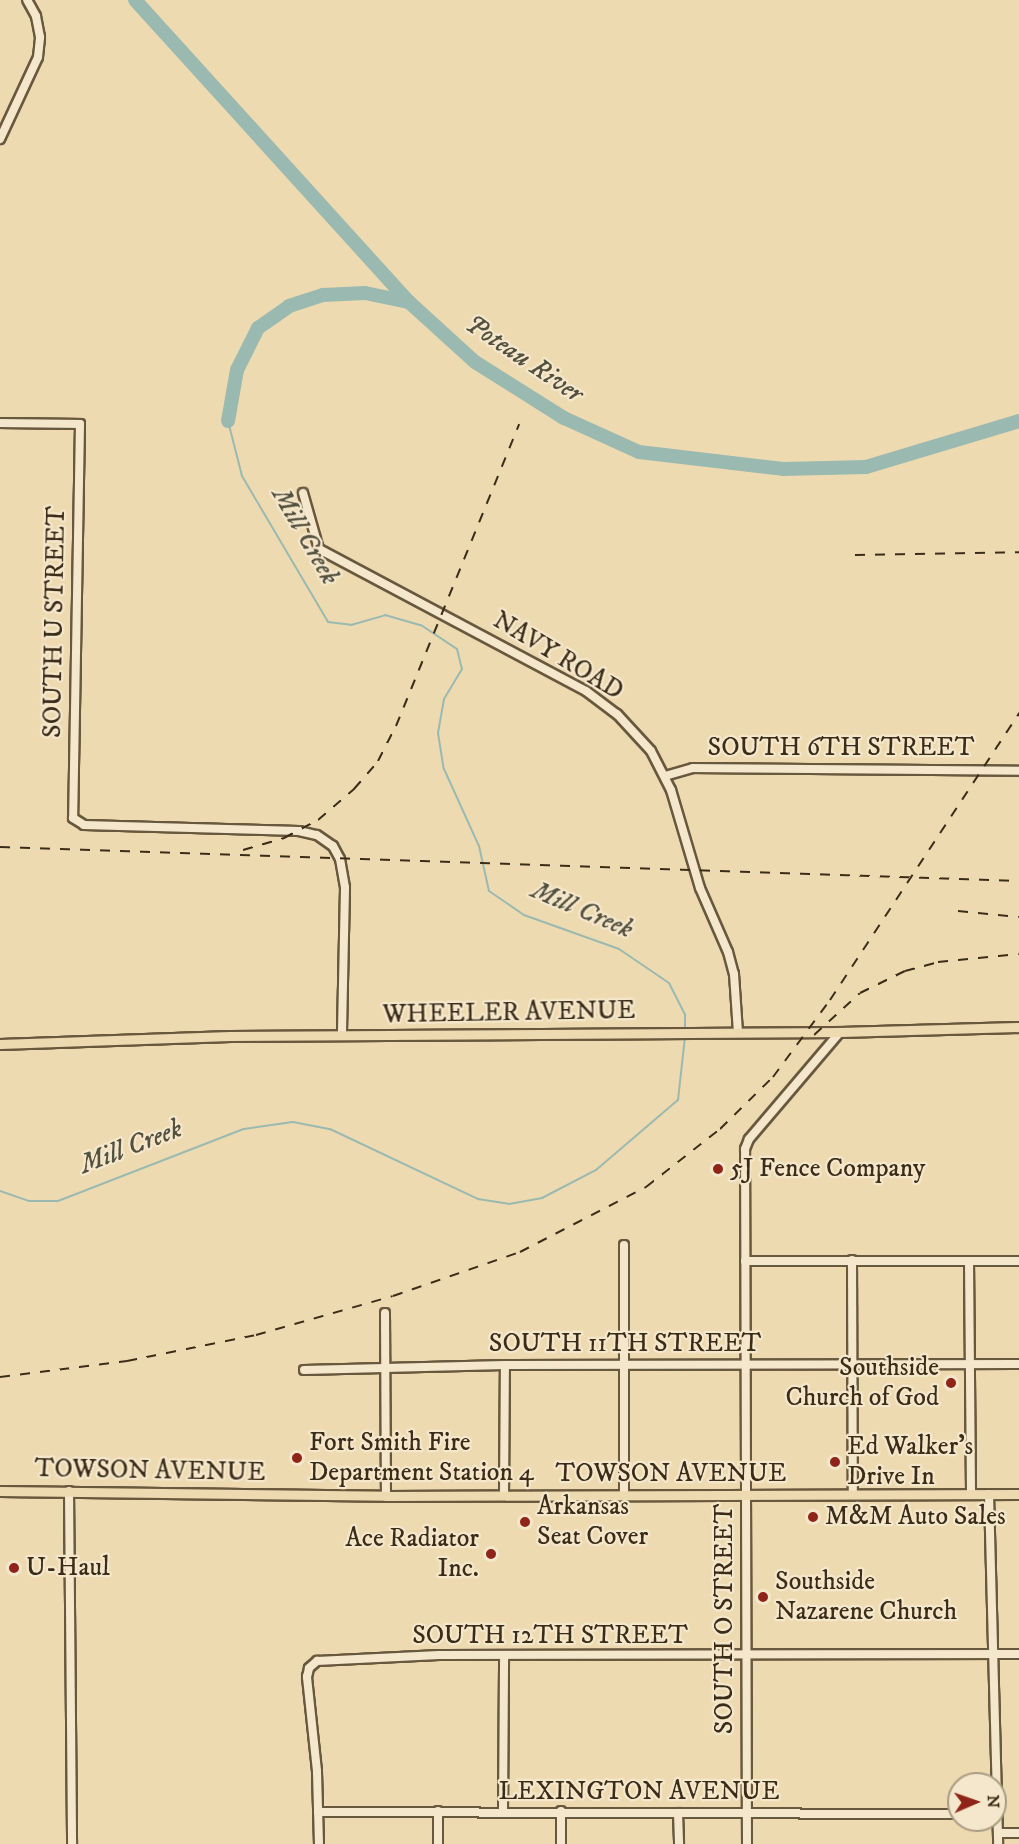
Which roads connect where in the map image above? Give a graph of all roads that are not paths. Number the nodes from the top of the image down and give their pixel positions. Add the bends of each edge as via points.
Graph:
1 (27, 0) edge
2 (0, 139) edge
3 (0, 423) edge
4 (303, 494) dead end
5 (1019, 771) edge
6 (665, 776) junction
7 (1019, 1027) edge
8 (738, 1032) junction
9 (840, 1032) junction
10 (342, 1036) junction
11 (0, 1044) edge
12 (624, 1245) dead end
13 (852, 1260) junction
14 (745, 1261) junction
15 (969, 1261) junction
16 (1019, 1261) edge
17 (385, 1313) dead end
18 (853, 1364) junction
19 (1019, 1364) edge
20 (505, 1365) junction
21 (746, 1365) junction
22 (386, 1366) junction
23 (970, 1366) junction
24 (625, 1367) junction
25 (304, 1370) dead end
26 (0, 1491) edge
27 (69, 1491) junction
28 (746, 1494) junction
29 (853, 1494) junction
30 (971, 1494) junction
31 (989, 1494) junction
32 (1019, 1494) edge
33 (624, 1495) junction
34 (386, 1496) junction
35 (504, 1496) junction
36 (991, 1654) junction
37 (1019, 1654) edge
38 (747, 1656) junction
39 (504, 1657) junction
40 (995, 1772) edge
41 (438, 1811) junction
42 (503, 1811) junction
43 (561, 1811) junction
44 (318, 1812) junction
45 (678, 1813) junction
46 (747, 1814) junction
47 (947, 1814) edge
48 (998, 1833) joint
49 (1019, 1833) edge
50 (72, 1844) edge
51 (319, 1844) edge
52 (438, 1844) edge
53 (561, 1844) edge
54 (679, 1844) edge
55 (747, 1844) edge
56 (998, 1844) edge

1 - 2 street via 36,16 38,57
3 - 10 street, SOUTH U STREET via 80,424 72,812 75,822 299,831 329,843 337,851 344,878
4 - 6 street, NAVY ROAD via 319,549 586,691 633,730
5 - 6 street, SOUTH 6TH STREET via 693,768
6 - 8 street, NAVY ROAD via 700,888 731,962
7 - 9 main road, WHEELER AVENUE
8 - 9 main road, WHEELER AVENUE
8 - 10 main road, WHEELER AVENUE
9 - 14 street, SOUTH O STREET via 747,1144
10 - 11 main road, WHEELER AVENUE
12 - 24 street
13 - 14 street
13 - 15 street
13 - 18 street
14 - 21 street, SOUTH O STREET
15 - 16 street
15 - 23 street
17 - 22 street
18 - 21 street, SOUTH 11TH STREET
18 - 23 street, SOUTH 11TH STREET
18 - 29 street
19 - 23 street, SOUTH 11TH STREET
20 - 22 street, SOUTH 11TH STREET
20 - 24 street, SOUTH 11TH STREET
20 - 35 street
21 - 24 street, SOUTH 11TH STREET
21 - 28 street, SOUTH O STREET
22 - 25 street, SOUTH 11TH STREET
22 - 34 street
23 - 30 street
24 - 33 street
26 - 27 main road, TOWSON AVENUE
27 - 34 main road, TOWSON AVENUE
27 - 50 street
28 - 29 main road, TOWSON AVENUE
28 - 33 main road, TOWSON AVENUE
28 - 38 street, SOUTH O STREET
29 - 30 main road, TOWSON AVENUE
30 - 31 main road, TOWSON AVENUE
31 - 32 main road, TOWSON AVENUE
31 - 36 street
33 - 35 main road, TOWSON AVENUE
34 - 35 main road, TOWSON AVENUE
36 - 37 street, SOUTH 12TH STREET
36 - 38 street, SOUTH 12TH STREET
36 - 40 street
38 - 39 street, SOUTH 12TH STREET
38 - 46 street, SOUTH O STREET
39 - 42 street
39 - 44 street, SOUTH 12TH STREET via 327,1659 311,1665 307,1677
41 - 42 street, LEXINGTON AVENUE
41 - 44 street, LEXINGTON AVENUE
41 - 52 street
42 - 43 street, LEXINGTON AVENUE
43 - 45 street, LEXINGTON AVENUE
43 - 53 street
44 - 51 street
45 - 46 street, LEXINGTON AVENUE
45 - 54 street
46 - 47 street, LEXINGTON AVENUE
46 - 55 street, SOUTH O STREET
48 - 49 street
48 - 56 street

